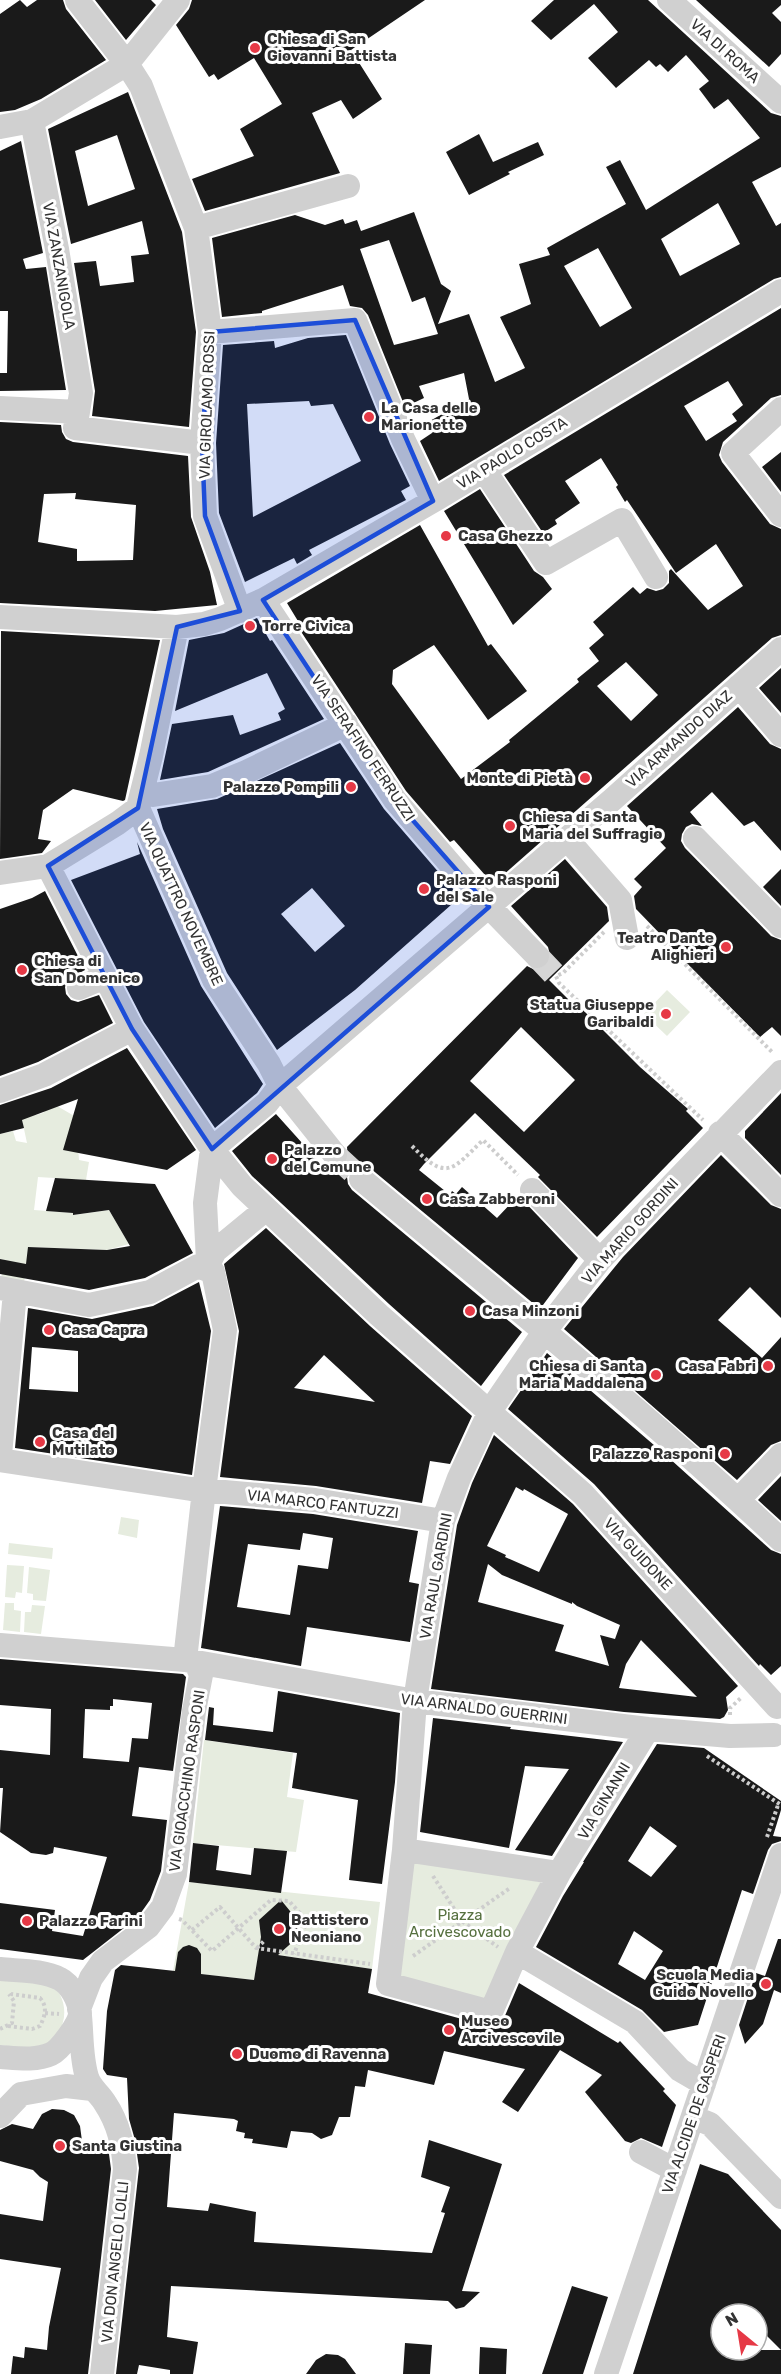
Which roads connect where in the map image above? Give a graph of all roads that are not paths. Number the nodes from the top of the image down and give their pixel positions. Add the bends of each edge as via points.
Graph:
1 (77, 0) edge
2 (178, 0) edge
3 (669, 0) edge
4 (127, 64) junction
5 (781, 102) edge
6 (32, 121) junction
7 (0, 127) edge
8 (348, 186) dead end
9 (196, 228) junction
10 (781, 291) edge
11 (210, 332) junction
12 (0, 408) edge
13 (781, 409) edge
14 (78, 412) junction
15 (202, 443) junction
16 (484, 470) junction
17 (433, 501) junction
18 (781, 515) edge
19 (656, 577) dead end
20 (263, 600) junction
21 (240, 611) junction
22 (0, 617) edge
23 (177, 627) junction
24 (781, 649) edge
25 (739, 686) junction
26 (346, 724) junction
27 (781, 735) edge
28 (145, 802) junction
29 (695, 838) dead end
30 (567, 839) junction
31 (43, 868) junction
32 (0, 873) edge
33 (493, 904) junction
34 (781, 926) edge
35 (627, 938) dead end
36 (537, 956) tunnel mouth
37 (105, 977) junction
38 (79, 988) dead end
39 (132, 1029) junction
40 (780, 1066) edge
41 (280, 1086) junction
42 (0, 1091) edge
43 (716, 1130) junction
44 (212, 1149) junction
45 (335, 1155) tunnel mouth
46 (361, 1179) tunnel mouth
47 (532, 1190) road end
48 (781, 1195) edge
49 (268, 1212) junction
50 (600, 1260) junction
51 (209, 1267) junction
52 (8, 1290) edge
53 (544, 1332) junction
54 (490, 1411) junction
55 (0, 1455) edge
56 (781, 1455) edge
57 (0, 1460) edge
58 (204, 1490) junction
59 (738, 1500) junction
60 (443, 1521) junction
61 (781, 1540) edge
62 (0, 1645) edge
63 (190, 1662) junction
64 (779, 1705) edge
65 (414, 1709) junction
66 (648, 1729) junction
67 (778, 1744) edge
68 (412, 1851) junction
69 (781, 1855) edge
70 (560, 1873) junction
71 (517, 1952) junction
72 (1, 1981) edge
73 (80, 2012) junction
74 (7, 2071) edge
75 (704, 2084) junction
76 (92, 2089) junction
77 (0, 2116) edge
78 (693, 2117) junction
79 (639, 2159) dead end
80 (673, 2176) junction
81 (781, 2197) edge
82 (102, 2374) edge
83 (606, 2374) edge

1 - 4 street, VIA GIROLAMO ROSSI
2 - 4 street
3 - 5 street, VIA DI ROMA
4 - 6 street
4 - 9 street, VIA GIROLAMO ROSSI via 141,86
6 - 7 street
6 - 14 street, VIA ZANZANIGOLA via 81,393
8 - 9 street
9 - 11 street, VIA GIROLAMO ROSSI
10 - 16 street, VIA PAOLO COSTA
11 - 15 street, VIA GIROLAMO ROSSI
11 - 17 street via 355,320 403,439
12 - 14 street
13 - 18 street via 733,453
14 - 15 street via 75,428
15 - 21 street, VIA GIROLAMO ROSSI via 205,516
16 - 17 street, VIA PAOLO COSTA
16 - 19 street via 546,563 622,520
17 - 20 street, VIA PAOLO COSTA
20 - 21 street, VIA PAOLO COSTA
20 - 26 street, VIA SERAFINO FERRUZZI
21 - 23 street, VIA PAOLO COSTA via 204,624
22 - 23 street, VIA PAOLO COSTA
23 - 28 street, VIA QUATTRO NOVEMBRE
24 - 25 street, VIA ARMANDO DIAZ
25 - 27 street
25 - 30 street, VIA ARMANDO DIAZ
26 - 28 street via 212,786
26 - 33 street, VIA SERAFINO FERRUZZI via 395,800 471,888
28 - 31 street
28 - 41 street, VIA QUATTRO NOVEMBRE via 214,980
29 - 34 street
30 - 33 street, VIA ARMANDO DIAZ
30 - 35 street via 621,900 626,911
31 - 32 street
31 - 37 street, VIA GUIDONE
33 - 36 street, VIA SERAFINO FERRUZZI
33 - 41 street, VIA ARMANDO DIAZ
37 - 38 street
37 - 39 street, VIA GUIDONE
39 - 42 street via 44,1075
39 - 44 street, VIA GUIDONE
40 - 43 street, VIA MARIO GORDINI
41 - 44 street, VIA ARMANDO DIAZ via 267,1103
41 - 45 street, VIA QUATTRO NOVEMBRE
43 - 48 street
43 - 50 street, VIA MARIO GORDINI
44 - 49 street, VIA GUIDONE
44 - 51 street via 205,1203
46 - 53 street
47 - 50 street
49 - 51 street via 215,1251
49 - 54 street, VIA GUIDONE
50 - 53 street, VIA MARIO GORDINI
51 - 52 street via 198,1266 150,1292 89,1305
51 - 58 street via 225,1330
52 - 55 street
53 - 54 street, VIA RAUL GARDINI
53 - 59 street
54 - 60 street, VIA RAUL GARDINI
54 - 64 street, VIA GUIDONE via 583,1494
56 - 59 street
57 - 58 street, VIA MARCO FANTUZZI
58 - 60 street, VIA MARCO FANTUZZI via 315,1500
58 - 63 street, VIA GIOACCHINO RASPONI
59 - 61 street
60 - 65 street, VIA RAUL GARDINI
62 - 63 street, VIA ARNALDO GUERRINI
63 - 65 street, VIA ARNALDO GUERRINI
63 - 73 street, VIA GIOACCHINO RASPONI via 201,1675 175,1874 163,1907 148,1927 103,1961 91,1978
64 - 67 street via 773,1721
65 - 66 street, VIA ARNALDO GUERRINI
65 - 68 street, VIA RAUL GARDINI
66 - 67 street, VIA ARNALDO GUERRINI
66 - 70 street, VIA GINANNI
68 - 70 street
68 - 71 street via 396,1913 388,1984 490,2012
69 - 75 street, VIA ALCIDE DE GASPERI
70 - 71 street
71 - 75 street via 635,2022 680,2070
72 - 73 street via 59,1978 68,1984
73 - 74 street, VIA GIOACCHINO RASPONI via 63,2044 52,2054
73 - 76 street, VIA DON ANGELO LOLLI via 84,2067
74 - 76 street
74 - 77 street
75 - 78 street, VIA ALCIDE DE GASPERI
76 - 82 street, VIA DON ANGELO LOLLI via 117,2125 125,2169
78 - 80 street, VIA ALCIDE DE GASPERI
78 - 81 street via 710,2124
79 - 80 street
80 - 83 street, VIA ALCIDE DE GASPERI

